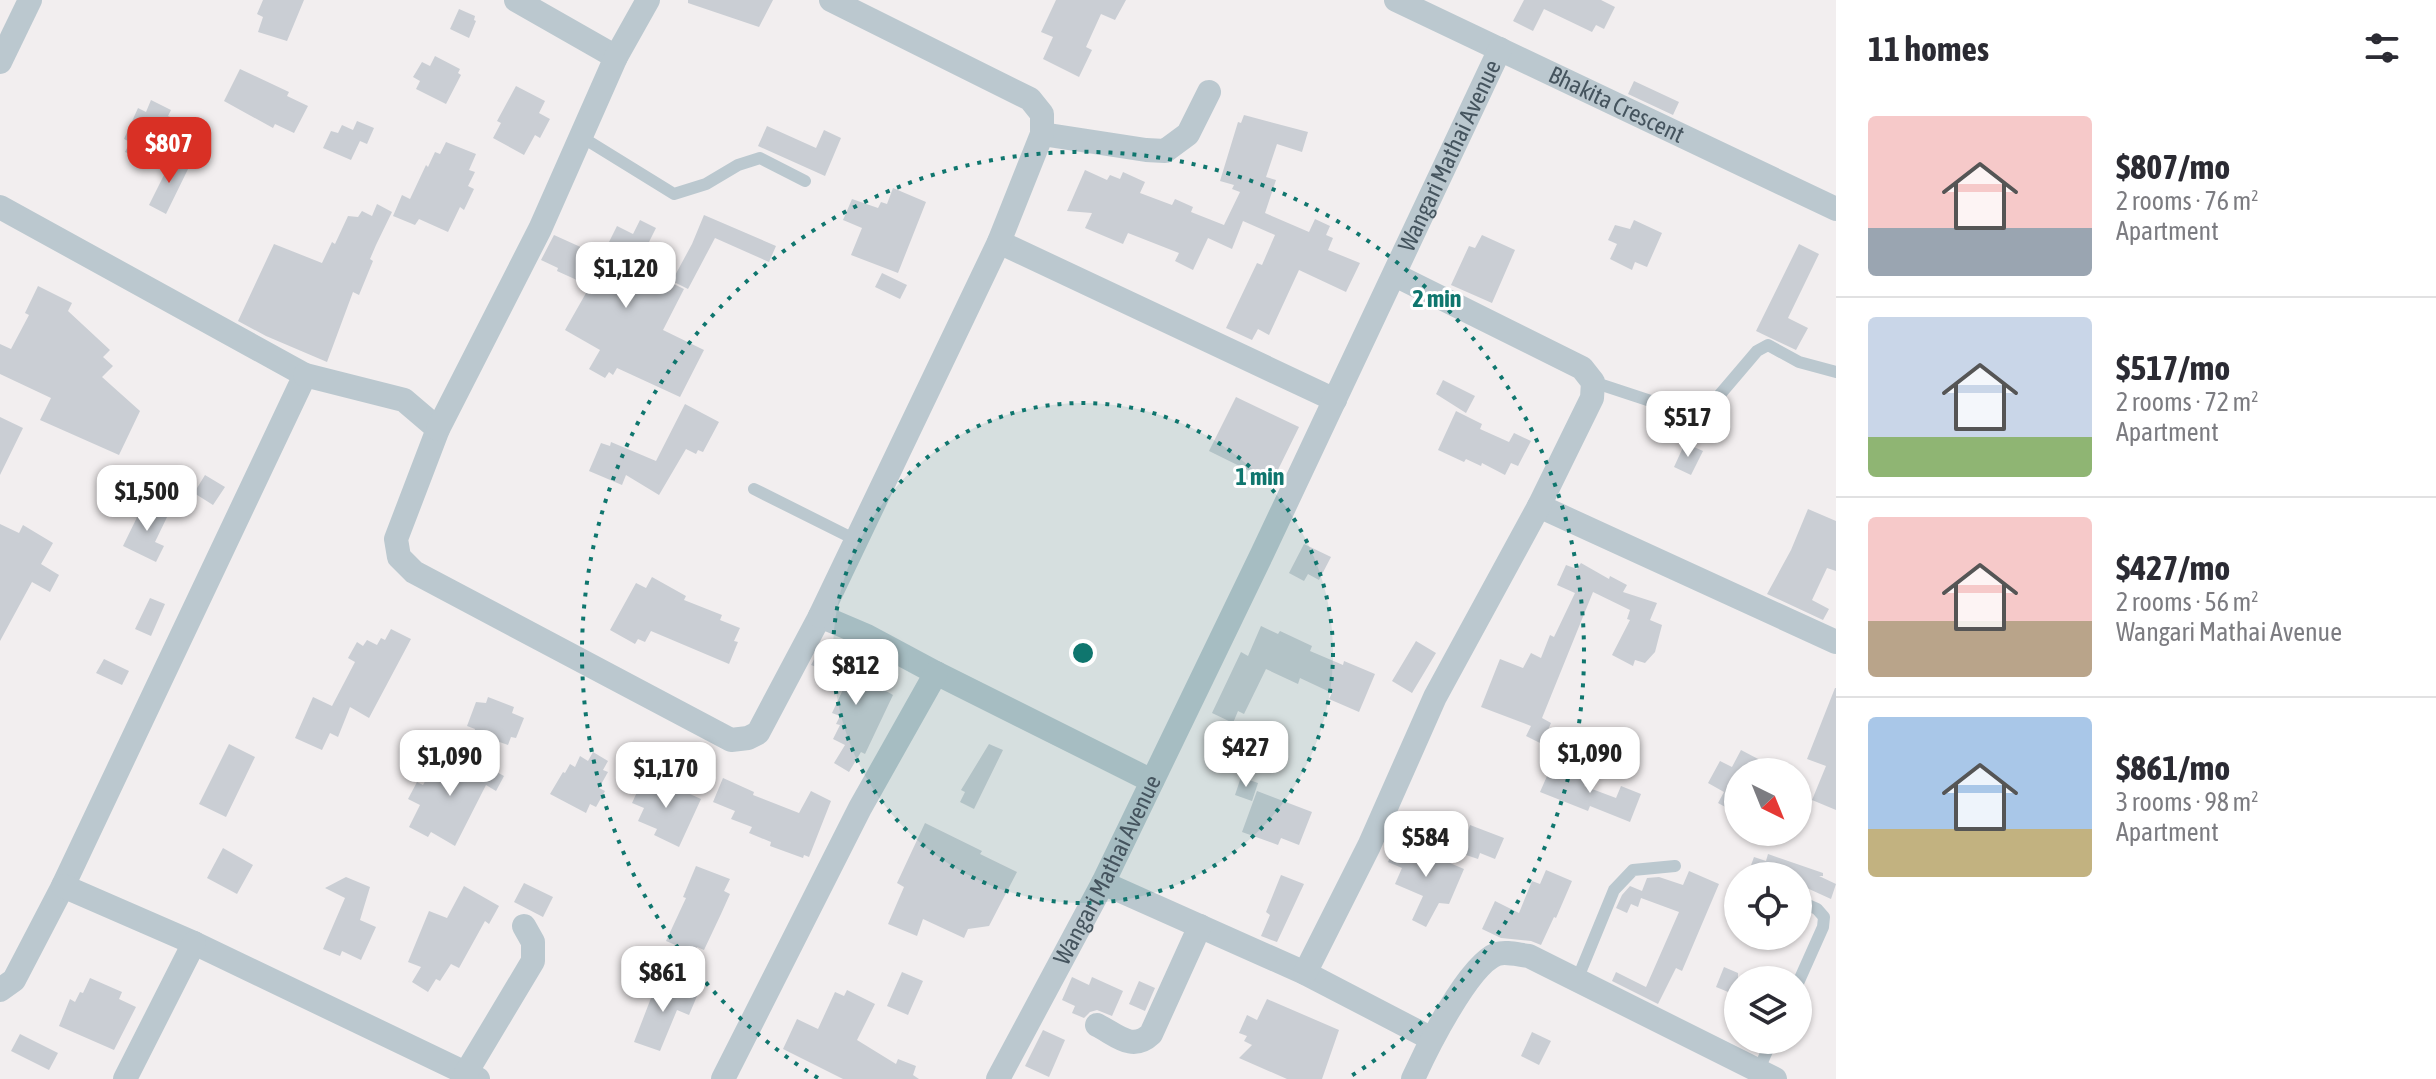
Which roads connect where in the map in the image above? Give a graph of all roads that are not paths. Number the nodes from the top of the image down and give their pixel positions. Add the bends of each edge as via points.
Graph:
1 (30, 0) edge
2 (516, 0) edge
3 (648, 0) edge
4 (831, 0) edge
5 (1396, 0) edge
6 (1500, 49) junction
7 (616, 57) junction
8 (0, 62) edge
9 (1209, 92) dead end
10 (1042, 134) junction
11 (580, 136) junction
12 (805, 181) dead end
13 (0, 207) edge
14 (1836, 209) edge
15 (999, 242) junction
16 (1395, 275) junction
17 (1836, 372) edge
18 (305, 375) junction
19 (1593, 382) junction
20 (1335, 400) junction
21 (438, 429) junction
22 (754, 489) dead end
23 (1539, 506) junction
24 (856, 540) junction
25 (820, 616) junction
26 (1836, 642) edge
27 (936, 673) junction
28 (1152, 781) junction
29 (1675, 866) dead end
30 (1103, 883) junction
31 (63, 886) junction
32 (1812, 907) edge
33 (524, 926) dead end
34 (1200, 926) junction
35 (194, 943) junction
36 (1806, 966) edge
37 (1305, 973) junction
38 (1577, 980) junction
39 (0, 990) edge
40 (1097, 1025) dead end
41 (1432, 1039) junction
42 (1770, 1054) edge
43 (1766, 1075) edge
44 (472, 1076) edge
45 (125, 1079) edge
46 (723, 1079) edge
47 (998, 1079) edge
48 (1413, 1079) edge

1 - 8 street
2 - 7 street
3 - 7 street
4 - 10 street via 1030,99 1042,114
5 - 6 street, Bhakita Crescent
6 - 14 street, Bhakita Crescent
6 - 16 street, Wangari Mathai Avenue
7 - 11 street
9 - 10 street via 1188,134 1165,151
10 - 15 street
11 - 12 lane via 674,194 760,158
11 - 21 street via 540,229
13 - 18 street
15 - 20 street
15 - 24 street
16 - 19 street via 1582,368
16 - 20 street, Wangari Mathai Avenue
17 - 19 lane via 1799,362 1768,345 1717,398 1684,412
18 - 21 street via 404,400
18 - 31 street
19 - 23 street via 1592,398
20 - 28 street, Wangari Mathai Avenue
21 - 25 street via 396,539 399,557 414,572 731,740 758,733
22 - 24 lane
23 - 26 street
23 - 37 street via 1435,697
24 - 25 street
25 - 27 street
27 - 28 street
27 - 46 street via 860,808
28 - 30 street, Wangari Mathai Avenue
29 - 38 lane via 1633,870 1614,890
30 - 34 street
30 - 47 street, Wangari Mathai Avenue
31 - 35 street
31 - 39 street via 14,980
32 - 36 lane via 1824,917 1823,927
33 - 44 street via 533,942 533,961
34 - 37 street
34 - 40 street via 1151,1034 1142,1043
35 - 44 street
35 - 45 street
37 - 41 street
38 - 41 street via 1529,956 1500,952 1471,979
38 - 43 street
41 - 48 street
42 - 43 lane

